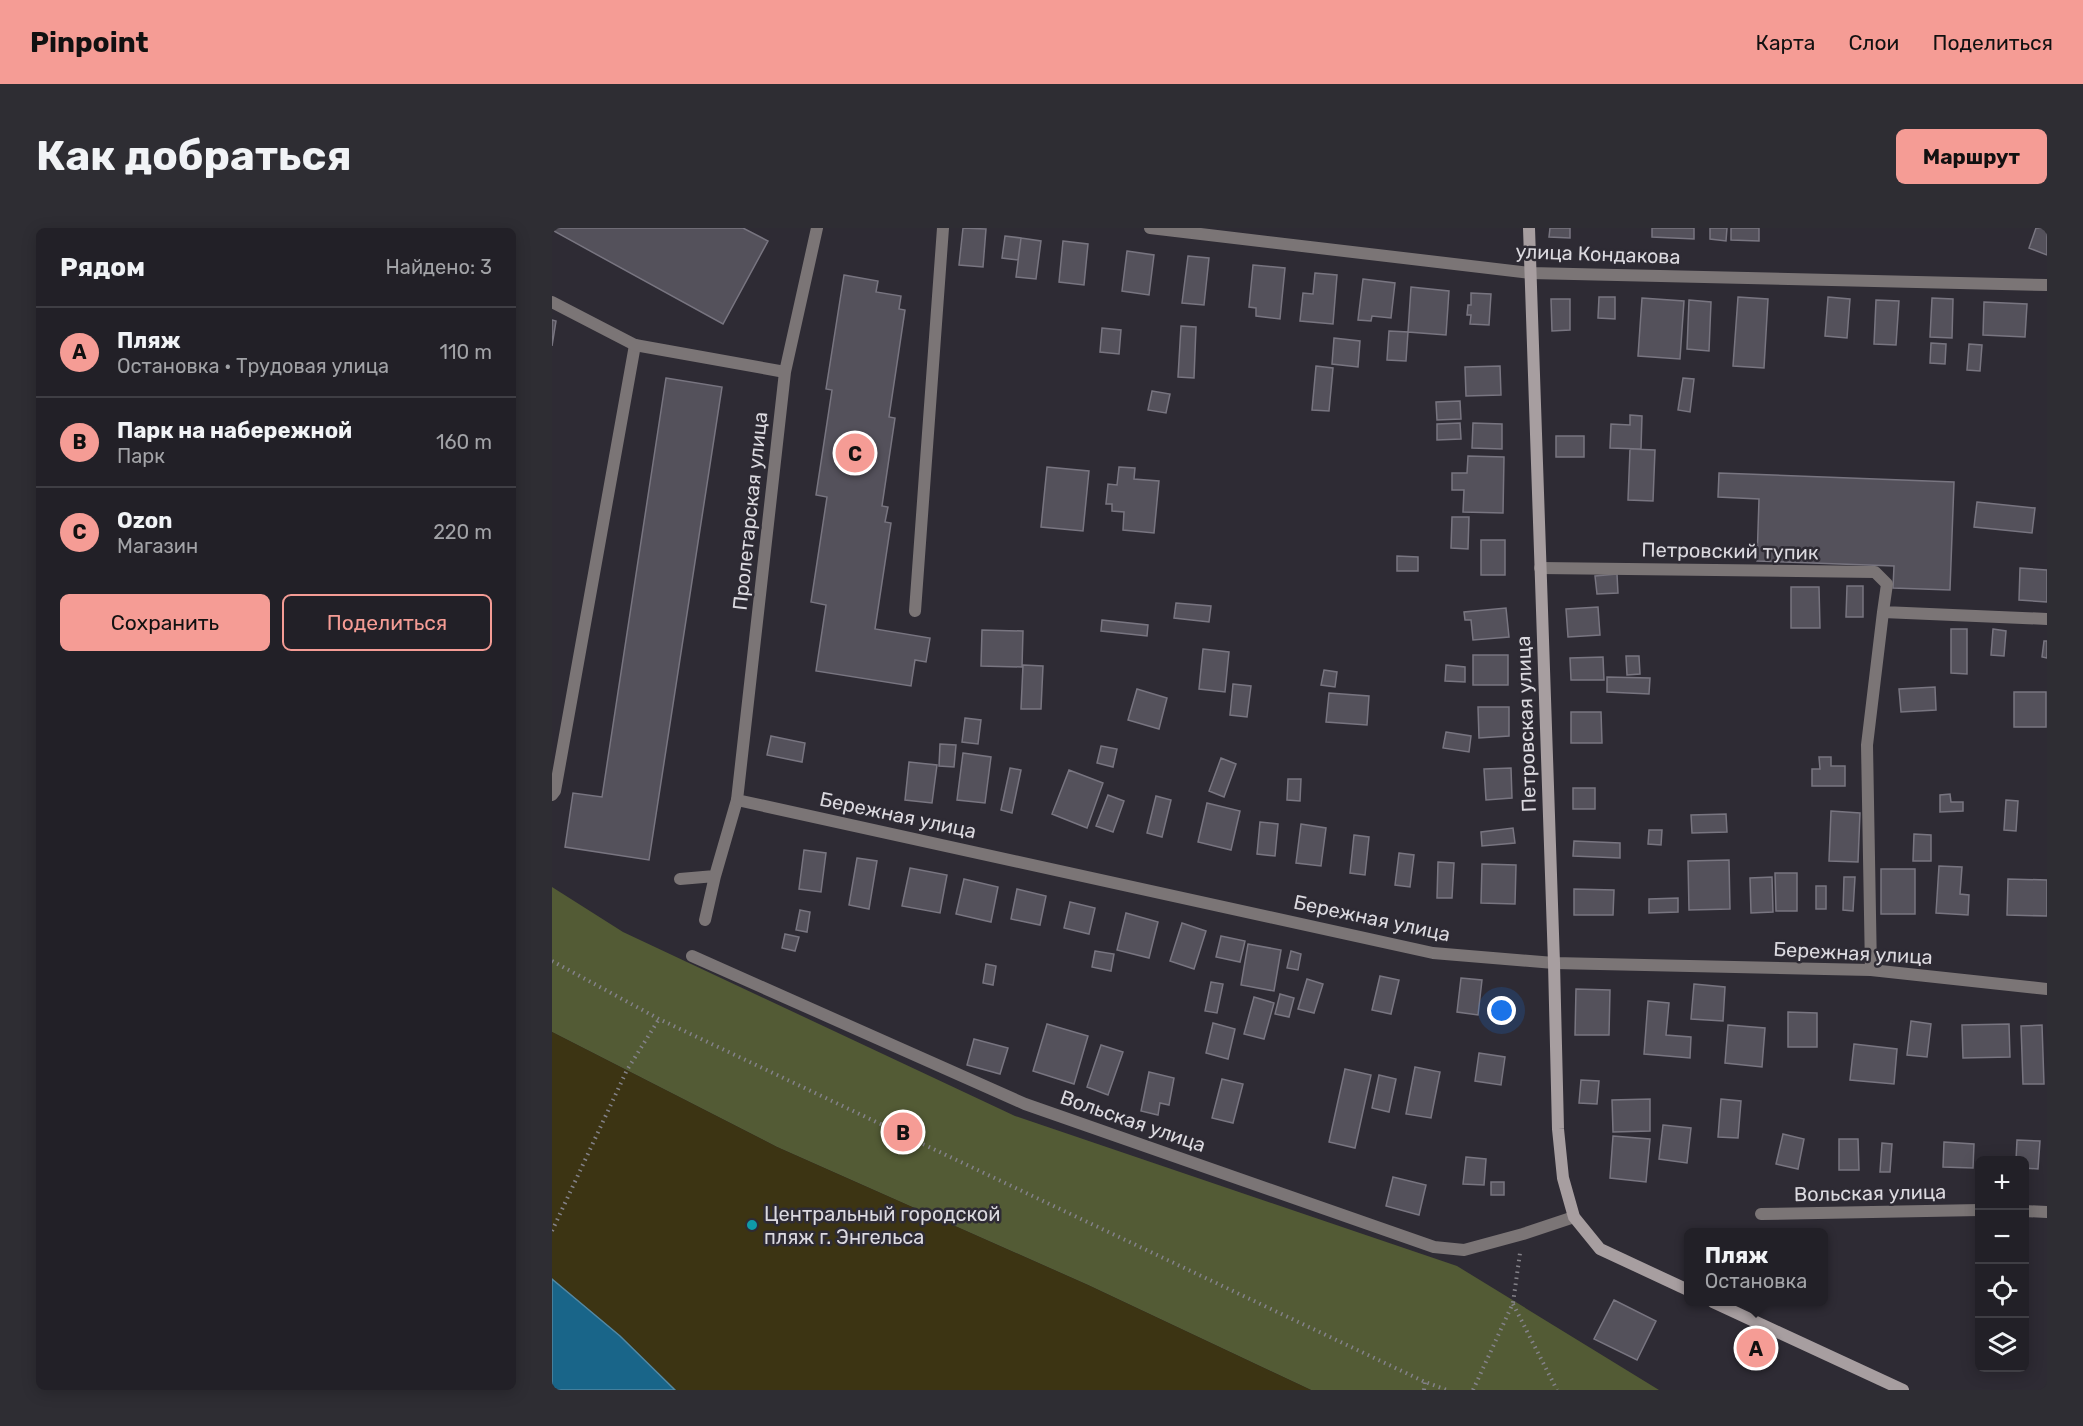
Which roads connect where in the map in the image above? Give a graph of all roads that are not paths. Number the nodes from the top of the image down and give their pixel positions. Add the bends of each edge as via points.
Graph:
1 (817, 228) edge
2 (943, 228) edge
3 (1150, 228) edge
4 (1529, 228) edge
5 (1530, 273) junction
6 (2047, 285) edge
7 (552, 302) edge
8 (635, 345) junction
9 (785, 372) junction
10 (1540, 568) junction
11 (915, 611) dead end
12 (1883, 612) junction
13 (2047, 619) edge
14 (552, 795) edge
15 (737, 800) junction
16 (715, 876) junction
17 (680, 879) dead end
18 (705, 920) dead end
19 (692, 956) dead end
20 (1554, 963) junction
21 (1871, 970) junction
22 (2047, 989) edge
23 (1975, 1210) edge
24 (2029, 1211) edge
25 (2047, 1212) edge
26 (1761, 1214) dead end
27 (1574, 1217) junction
28 (1684, 1288) edge
29 (1722, 1306) edge
30 (1903, 1390) edge

1 - 9 street, Пролетарская улица
2 - 11 street
3 - 5 street, улица Кондакова
4 - 5 main road, Петровская улица
5 - 6 street, улица Кондакова
5 - 10 main road, Петровская улица
7 - 8 street
8 - 9 street
8 - 14 street
9 - 15 street, Пролетарская улица
10 - 12 street, Петровский тупик via 1875,572 1887,584
10 - 20 main road, Петровская улица
12 - 13 street
12 - 21 street, Петровский тупик via 1867,745
15 - 16 street, Пролетарская улица
15 - 20 street, Бережная улица via 1433,953
16 - 17 street
16 - 18 street, Пролетарская улица
19 - 27 street, Вольская улица via 1025,1104 1434,1247 1464,1250
20 - 21 street, Бережная улица
20 - 27 main road, Петровская улица via 1558,1129 1563,1178
21 - 22 street, Бережная улица
23 - 26 street, Вольская улица
24 - 25 street
27 - 28 main road via 1600,1249
29 - 30 main road

